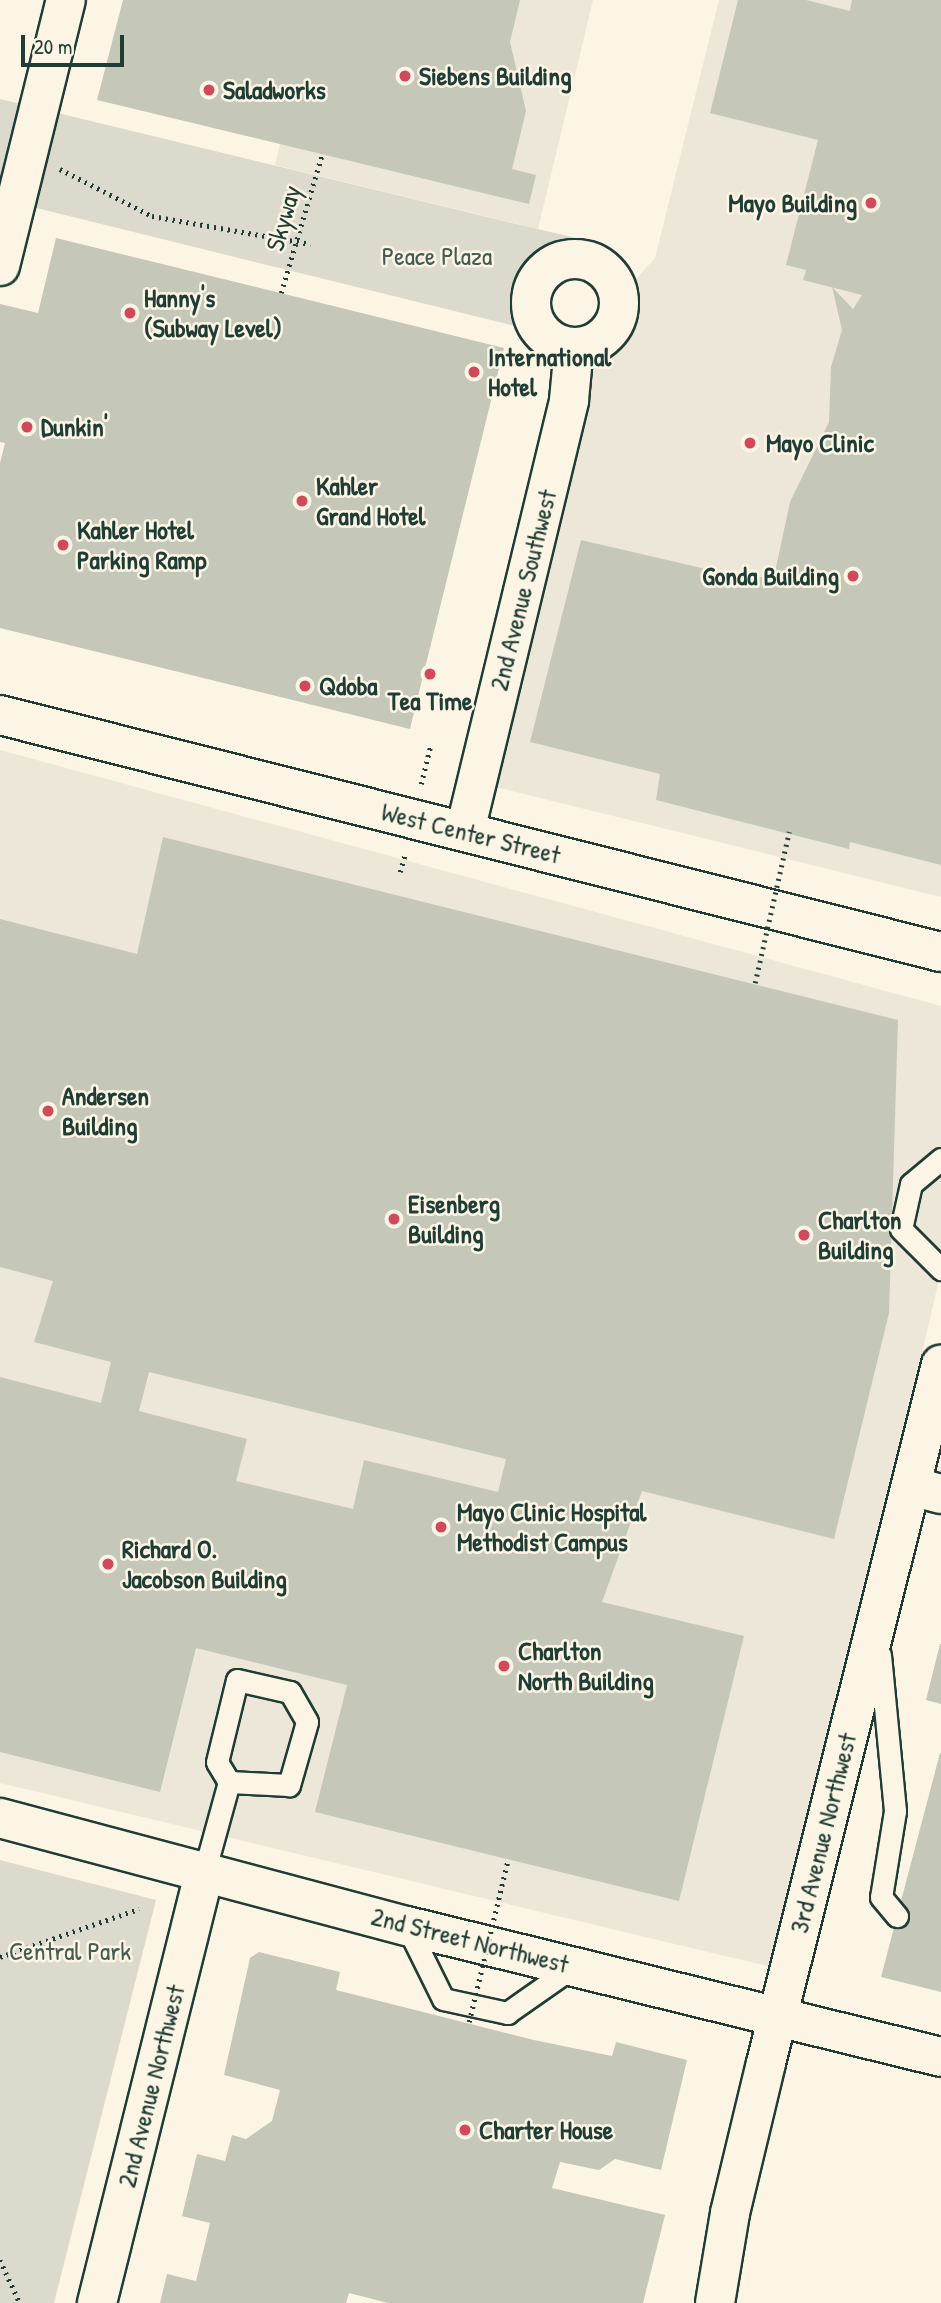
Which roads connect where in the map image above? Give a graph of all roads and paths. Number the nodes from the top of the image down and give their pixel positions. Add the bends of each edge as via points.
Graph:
1 (66, 0) edge
2 (29, 150) junction
3 (322, 155) dead end
4 (311, 244) dead end
5 (0, 266) edge
6 (281, 293) dead end
7 (574, 347) dead end
8 (0, 715) edge
9 (465, 831) junction
10 (789, 832) dead end
11 (941, 952) edge
12 (755, 983) dead end
13 (941, 1159) edge
14 (941, 1269) edge
15 (941, 1365) edge
16 (926, 1490) edge
17 (877, 1618) junction
18 (229, 1782) junction
19 (0, 1818) edge
20 (508, 1860) dead end
21 (205, 1869) junction
22 (139, 1909) dead end
23 (898, 1916) dead end
24 (407, 1926) junction
25 (0, 1956) edge
26 (574, 1966) junction
27 (777, 2016) junction
28 (469, 2022) dead end
29 (941, 2057) edge
30 (0, 2260) edge
31 (20, 2303) edge
32 (97, 2303) edge
33 (715, 2303) edge

1 - 2 street
2 - 4 path via 122,204 152,216
2 - 5 street
3 - 6 path, Skyway, bridge
7 - 9 street, 2nd Avenue Southwest via 569,400
8 - 9 street, West Center Street
9 - 11 street, West Center Street
10 - 12 path, bridge
13 - 14 lane via 911,1184 901,1229
15 - 16 street, 3rd Avenue Northwest
16 - 17 street, 3rd Avenue Northwest
17 - 23 lane via 895,1811 881,1897
17 - 27 street, 3rd Avenue Northwest
18 - 18 lane via 289,1785 307,1722 290,1692 237,1680 217,1762
18 - 21 lane
19 - 21 street, 2nd Street Northwest
20 - 28 path, bridge
21 - 24 street, 2nd Street Northwest
21 - 32 street, 2nd Avenue Northwest
22 - 25 path
24 - 26 street, 2nd Street Northwest
24 - 26 lane via 443,1998 507,2013
26 - 27 street, 2nd Street Northwest
27 - 29 street, 2nd Street Northwest
27 - 33 street, 3rd Avenue Northwest via 730,2213
30 - 31 path

